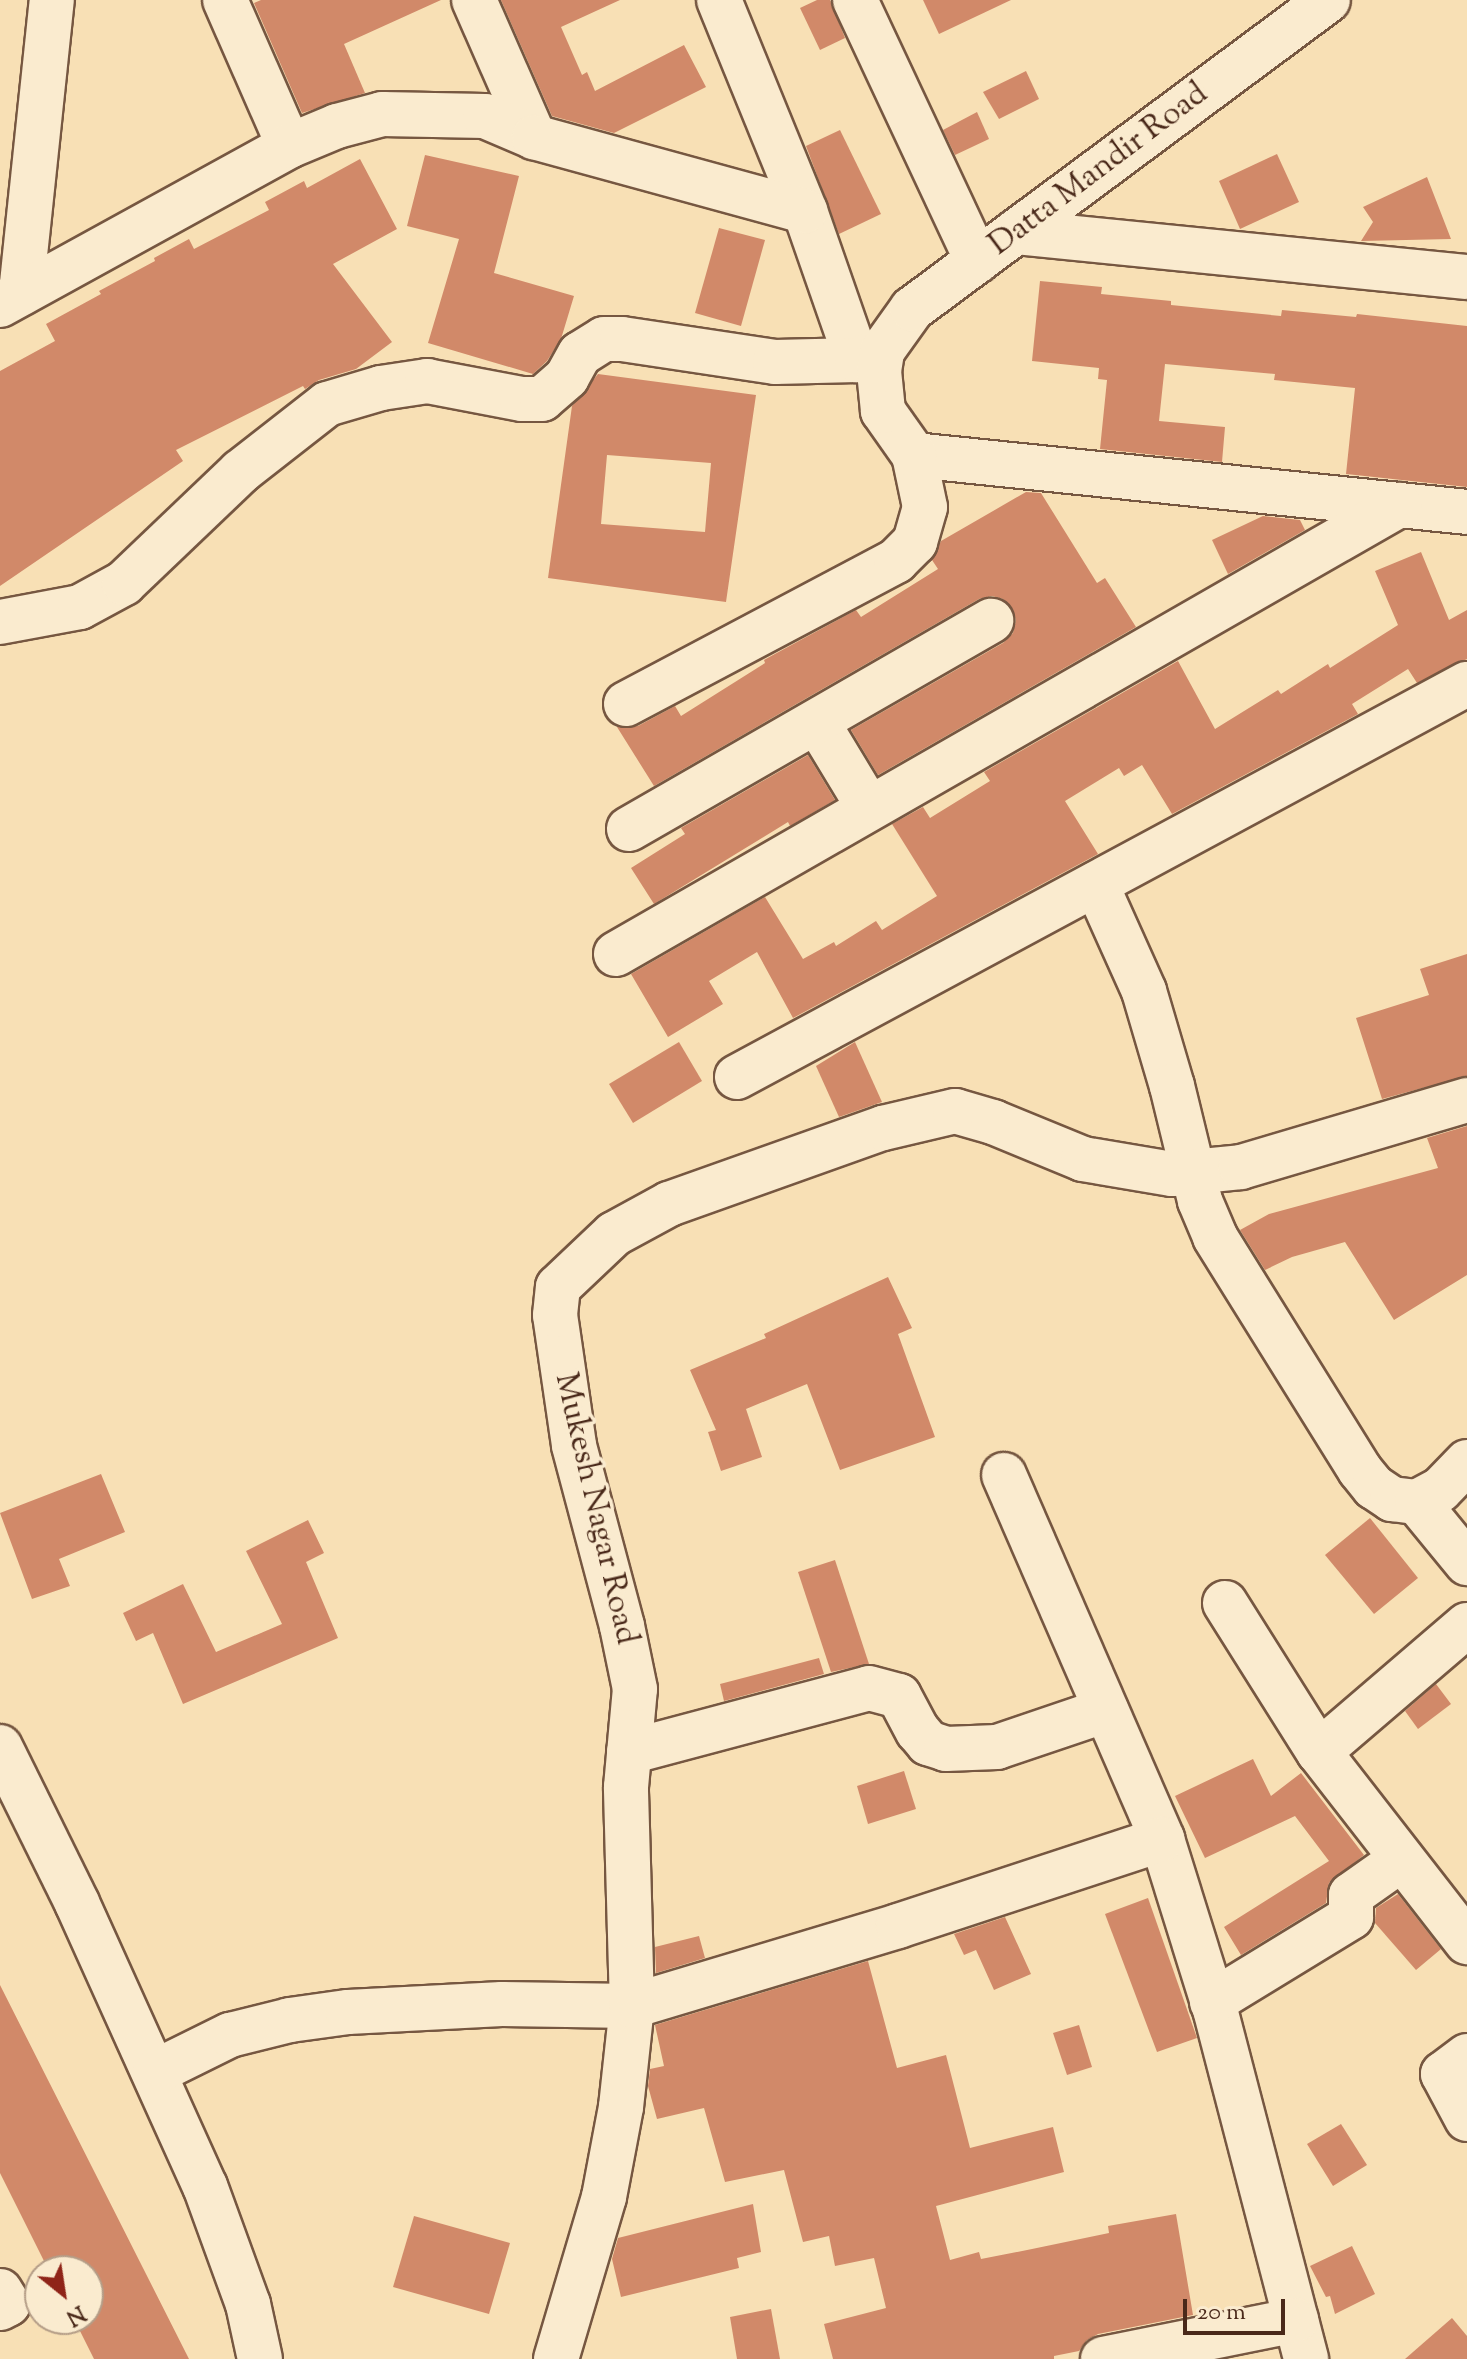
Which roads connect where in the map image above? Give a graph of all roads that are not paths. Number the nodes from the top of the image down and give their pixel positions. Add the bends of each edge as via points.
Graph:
1 (52, 0) edge
2 (225, 0) edge
3 (474, 0) edge
4 (855, 0) edge
5 (1328, 0) edge
6 (723, 1) edge
7 (534, 137) junction
8 (289, 146) junction
9 (805, 211) junction
10 (1016, 232) junction
11 (977, 261) junction
12 (1467, 277) edge
13 (11, 299) edge
14 (870, 356) junction
15 (914, 455) junction
16 (1399, 505) junction
17 (1467, 512) edge
18 (991, 621) dead end
19 (0, 622) edge
20 (1467, 684) edge
21 (626, 704) dead end
22 (817, 722) junction
23 (869, 808) junction
24 (629, 829) dead end
25 (1096, 884) junction
26 (616, 954) dead end
27 (737, 1077) dead end
28 (1467, 1100) edge
29 (1192, 1171) junction
30 (1467, 1462) edge
31 (1004, 1475) dead end
32 (1417, 1502) junction
33 (1467, 1563) edge
34 (1225, 1603) dead end
35 (1467, 1625) edge
36 (1106, 1710) junction
37 (0, 1747) edge
38 (629, 1752) junction
39 (1319, 1752) junction
40 (1162, 1839) junction
41 (1402, 1859) junction
42 (1467, 1942) edge
43 (1212, 2002) junction
44 (632, 2006) junction
45 (1467, 2056) edge
46 (155, 2072) junction
47 (1467, 2119) edge
48 (0, 2291) edge
49 (0, 2308) edge
50 (1301, 2339) edge
51 (260, 2359) edge
52 (556, 2359) edge
53 (1103, 2359) edge

1 - 13 street
2 - 8 street
3 - 7 street
4 - 11 street
5 - 10 street, Datta Mandir Road
6 - 9 street
7 - 8 street via 485,116 382,114
7 - 9 street
8 - 13 street
9 - 14 street
10 - 11 street, Datta Mandir Road
10 - 12 street
11 - 14 street, Datta Mandir Road via 912,309
14 - 15 street via 879,371 883,411
14 - 19 street via 775,362 604,339 580,354 567,377 542,399 427,381 327,404 240,472 124,583 80,607
15 - 16 street
15 - 21 street via 925,507 915,542 896,561
16 - 17 street
16 - 23 street
18 - 22 street
20 - 25 street
22 - 23 street
22 - 24 street
23 - 26 street
25 - 27 street
25 - 29 street via 1144,991
28 - 29 street, Mukesh Nagar Road via 1241,1167
29 - 32 street via 1215,1237 1360,1470 1392,1499
29 - 38 street, Mukesh Nagar Road via 1172,1174 1083,1159 955,1111 883,1128 669,1204 614,1234 577,1265 558,1287 555,1315 574,1445 635,1689
30 - 32 street via 1440,1490
31 - 36 street
32 - 33 street
34 - 39 street
35 - 39 street
36 - 38 street via 997,1747 946,1749 928,1743 899,1696 869,1688
36 - 40 street
37 - 46 street
38 - 44 street, Mukesh Nagar Road
39 - 41 street
40 - 43 street
40 - 44 street
41 - 42 street
41 - 43 street via 1351,1895 1351,1917
43 - 50 street
44 - 46 street via 502,2004 290,2020 230,2035
44 - 52 street, Mukesh Nagar Road via 604,2197
45 - 47 street via 1443,2074
46 - 51 street via 214,2210 248,2304
48 - 49 street via 8,2304
50 - 53 street

